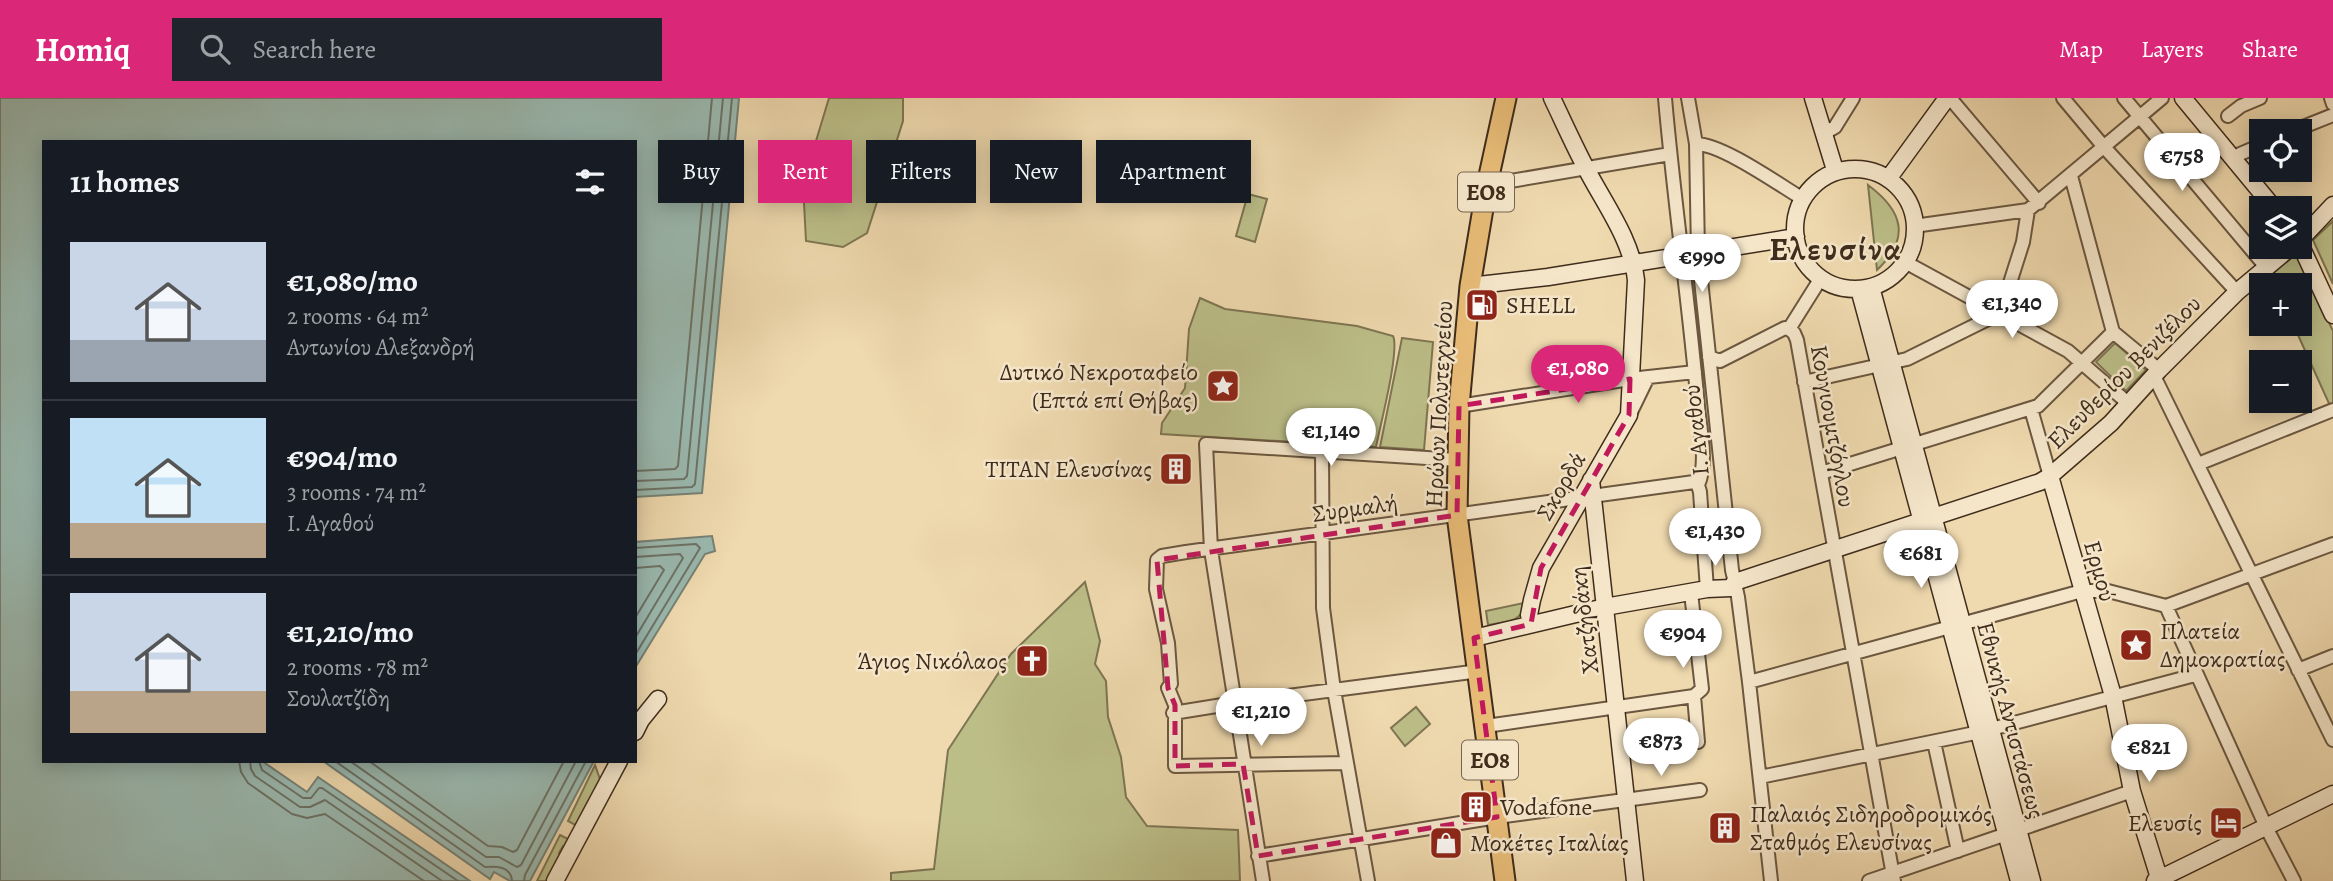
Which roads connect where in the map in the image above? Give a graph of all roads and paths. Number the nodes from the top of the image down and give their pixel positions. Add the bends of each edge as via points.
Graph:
1 (1506, 98) edge
2 (1552, 98) edge
3 (1665, 98) edge
4 (1688, 98) edge
5 (1813, 98) edge
6 (1853, 98) edge
7 (1948, 98) edge
8 (2063, 98) edge
9 (2124, 98) edge
10 (2162, 98) edge
11 (2183, 98) edge
12 (2260, 98) edge
13 (2331, 98) edge
14 (2333, 104) edge
15 (2333, 115) edge
16 (2228, 116) dead end
17 (2140, 117) junction
18 (2312, 123) edge
19 (1823, 134) junction
20 (1696, 144) junction
21 (2104, 147) junction
22 (2249, 150) edge
23 (1670, 154) junction
24 (2235, 159) junction
25 (1586, 168) junction
26 (1835, 170) junction
27 (2071, 176) junction
28 (1888, 178) junction
29 (1487, 185) junction
30 (2264, 196) edge
31 (1803, 199) junction
32 (2039, 203) junction
33 (2333, 205) edge
34 (2028, 210) junction
35 (1914, 226) junction
36 (2312, 229) edge
37 (1796, 237) junction
38 (1698, 252) junction
39 (1681, 254) junction
40 (2276, 259) edge
41 (2308, 259) edge
42 (1905, 262) junction
43 (1634, 263) junction
44 (2266, 267) junction
45 (1821, 278) junction
46 (1470, 286) junction
47 (1865, 288) junction
48 (2237, 292) junction
49 (2331, 307) edge
50 (1998, 314) junction
51 (1789, 329) junction
52 (2113, 332) junction
53 (1709, 357) junction
54 (2083, 363) junction
55 (1885, 365) junction
56 (1695, 372) junction
57 (2156, 373) junction
58 (1648, 377) junction
59 (1630, 379) junction
60 (1804, 382) junction
61 (2129, 404) junction
62 (1459, 407) junction
63 (2031, 408) junction
64 (2333, 410) edge
65 (1629, 415) junction
66 (1908, 446) junction
67 (1322, 451) junction
68 (1458, 460) junction
69 (2198, 464) junction
70 (1821, 472) junction
71 (2050, 476) junction
72 (1698, 485) junction
73 (1586, 497) junction
74 (1457, 515) junction
75 (1927, 519) junction
76 (1322, 533) junction
77 (2333, 544) edge
78 (1211, 550) junction
79 (1833, 551) junction
80 (2253, 575) junction
81 (1735, 582) junction
82 (1699, 591) junction
83 (2082, 591) junction
84 (2166, 606) junction
85 (1605, 607) junction
86 (1531, 624) junction
87 (1955, 626) junction
88 (1475, 638) junction
89 (1851, 653) junction
90 (2333, 656) edge
91 (2298, 670) junction
92 (1479, 671) junction
93 (2195, 675) junction
94 (1749, 682) junction
95 (1334, 690) junction
96 (1694, 696) junction
97 (2113, 696) junction
98 (658, 699) dead end
99 (1235, 703) junction
100 (1617, 706) junction
101 (1173, 713) junction
102 (1486, 726) junction
103 (637, 728) edge
104 (1985, 731) junction
105 (2333, 740) edge
106 (1934, 742) junction
107 (1698, 743) dead end
108 (1870, 755) junction
109 (618, 763) edge
110 (1347, 763) junction
111 (1243, 764) junction
112 (1760, 777) junction
113 (1700, 790) dead end
114 (2132, 790) junction
115 (2333, 794) edge
116 (1627, 799) junction
117 (1497, 817) junction
118 (2267, 829) junction
119 (2012, 831) junction
120 (1361, 840) junction
121 (1958, 851) junction
122 (1258, 856) junction
123 (1893, 877) edge
124 (2158, 880) edge
125 (555, 881) edge
126 (1263, 881) edge
127 (1368, 881) edge
128 (1505, 881) edge
129 (1635, 881) edge
130 (1771, 881) edge
131 (1869, 881) edge
132 (2019, 881) edge
133 (2032, 881) edge
134 (2294, 881) edge

1 - 29 main road, Ηρώων Πολυτεχνείου / ΕΟ8
2 - 25 street, Σκορδά
3 - 23 street
4 - 20 street, Ι. Αγαθού
5 - 19 street
6 - 19 street via 1835,127
7 - 28 street
7 - 32 street
8 - 21 street
9 - 17 street
10 - 17 street
11 - 24 street
12 - 16 street
13 - 14 street
15 - 18 street
17 - 21 street
17 - 44 street
19 - 26 street
20 - 31 street via 1719,150
20 - 38 street, Ι. Αγαθού
21 - 27 street
21 - 48 street
22 - 24 street
23 - 25 street
23 - 39 street
24 - 30 street
25 - 29 street
25 - 43 street, Σκορδά
26 - 28 street via 1858,169
26 - 31 street via 1812,186
27 - 32 street
27 - 52 street
28 - 35 street via 1905,195
29 - 46 main road, Ηρώων Πολυτεχνείου / ΕΟ8
31 - 37 street via 1796,217
32 - 34 street
33 - 36 street
34 - 35 street
34 - 50 street via 2023,242
35 - 42 street
37 - 38 street
37 - 45 street via 1801,254
38 - 39 street
38 - 53 street, Ι. Αγαθού
39 - 43 street
39 - 56 street
40 - 44 street, Ελευθερίου Βενιζέλου
41 - 49 street
42 - 47 street via 1892,276
42 - 50 street
43 - 46 street
43 - 59 street, Σκορδά
44 - 48 street, Ελευθερίου Βενιζέλου
45 - 47 street via 1844,288
45 - 51 street, Κουγιουμτζόγλου
46 - 62 main road, Ηρώων Πολυτεχνείου / ΕΟ8
47 - 55 street, Εθνικής Αντιστάσεως
48 - 57 street, Ελευθερίου Βενιζέλου
50 - 54 street
50 - 55 street via 1907,359
51 - 53 street via 1720,361
51 - 60 street, Κουγιουμτζόγλου via 1797,340
52 - 54 street
52 - 57 street
53 - 81 street, Ι. Αγαθού
54 - 61 street
54 - 63 street
55 - 60 street
55 - 66 street, Εθνικής Αντιστάσεως
56 - 58 street
56 - 72 street via 1703,468
57 - 61 street, Ελευθερίου Βενιζέλου
57 - 69 street
58 - 59 street
58 - 65 street
59 - 62 street
59 - 65 street, Σκορδά
60 - 70 street, Κουγιουμτζόγλου
61 - 71 street, Ελευθερίου Βενιζέλου
62 - 68 main road, Ηρώων Πολυτεχνείου / ΕΟ8
63 - 66 street
63 - 71 street
64 - 69 street
65 - 73 street, Σκορδά via 1591,479
66 - 70 street
66 - 75 street, Εθνικής Αντιστάσεως
67 - 68 street
67 - 76 street
67 - 78 street via 1206,444
68 - 74 main road, Ηρώων Πολυτεχνείου / ΕΟ8
69 - 80 street
70 - 79 street, Κουγιουμτζόγλου
71 - 75 street, Ελευθερίου Βενιζέλου
71 - 83 street, Ερμού
72 - 73 street, Συρμαλή via 1684,482
72 - 82 street via 1702,507
73 - 74 street, Συρμαλή
73 - 85 street, Χατζηδάκη
73 - 86 street, Σκορδά via 1541,568
74 - 76 street, Συρμαλή
74 - 88 main road, Ηρώων Πολυτεχνείου / ΕΟ8
75 - 79 street, Ελευθερίου Βενιζέλου
75 - 87 street, Εθνικής Αντιστάσεως
76 - 78 street, Συρμαλή
76 - 95 street via 1323,608
77 - 80 street
78 - 99 street
78 - 101 street, Συρμαλή via 1157,560 1156,589 1168,643 1171,684 1167,688 1175,705
79 - 81 street, Ελευθερίου Βενιζέλου
79 - 89 street, Κουγιουμτζόγλου
80 - 84 street
80 - 91 street
81 - 82 street, Ελευθερίου Βενιζέλου via 1731,588
81 - 94 street, Ι. Αγαθού
82 - 85 street, Ελευθερίου Βενιζέλου
82 - 96 street via 1702,689
83 - 84 street via 2108,591
83 - 87 street
83 - 97 street, Ερμού
84 - 93 street
85 - 86 street, Ελευθερίου Βενιζέλου
85 - 100 street, Χατζηδάκη
86 - 88 street, Ελευθερίου Βενιζέλου
87 - 89 street
87 - 104 street, Εθνικής Αντιστάσεως
88 - 92 main road, Ηρώων Πολυτεχνείου / ΕΟ8
89 - 94 street
89 - 108 street, Κουγιουμτζόγλου
90 - 91 street
91 - 105 street
92 - 95 street
92 - 102 main road, Ηρώων Πολυτεχνείου / ΕΟ8
93 - 97 street
93 - 118 street
94 - 112 street, Ι. Αγαθού
95 - 99 street
95 - 110 street
96 - 100 street
96 - 107 street
97 - 104 street
97 - 114 street, Ερμού
98 - 103 street
99 - 101 street
99 - 111 street
100 - 102 street
100 - 116 street, Χατζηδάκη
101 - 111 street via 1175,766
102 - 117 main road, Ηρώων Πολυτεχνείου / ΕΟ8
104 - 106 street
104 - 119 street, Εθνικής Αντιστάσεως
106 - 108 street
106 - 121 street
108 - 112 street
108 - 123 street, Κουγιουμτζόγλου
109 - 125 street
110 - 111 street
110 - 120 street
111 - 122 street
112 - 130 street, Ι. Αγαθού
113 - 116 street
114 - 119 street
114 - 124 street, Ερμού
115 - 118 street
116 - 117 street
116 - 129 street, Χατζηδάκη
117 - 120 street
117 - 128 main road, Ηρώων Πολυτεχνείου / ΕΟ8
118 - 124 street
118 - 134 street
119 - 121 street
119 - 132 street, Εθνικής Αντιστάσεως
119 - 133 street, Εθνικής Αντιστάσεως
120 - 122 street
120 - 127 street
121 - 123 street
122 - 126 street
123 - 131 street

